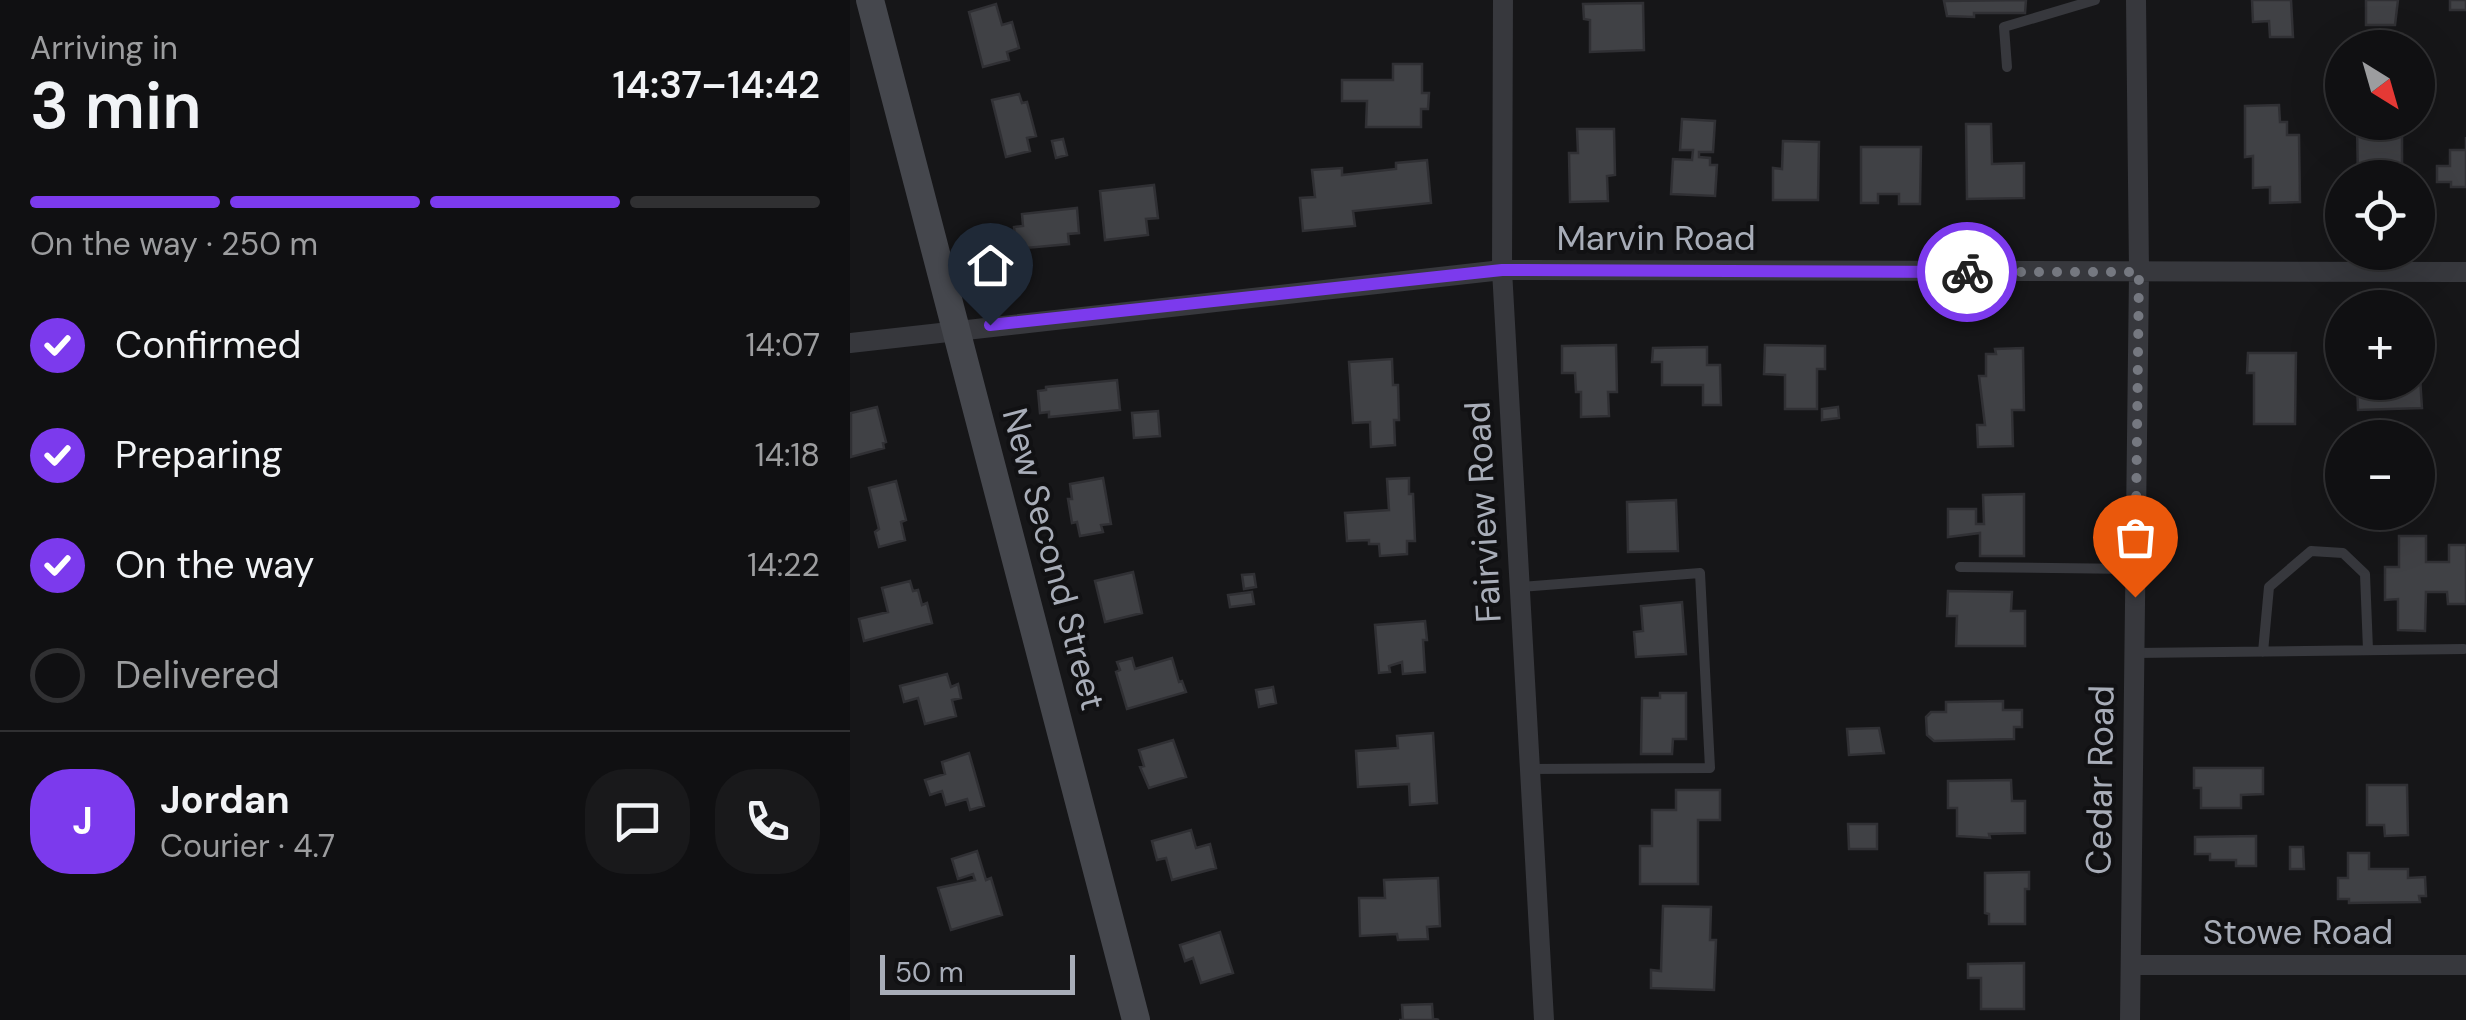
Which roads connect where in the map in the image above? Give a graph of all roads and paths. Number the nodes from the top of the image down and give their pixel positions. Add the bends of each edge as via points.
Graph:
1 (870, 0) edge
2 (1503, 0) edge
3 (2095, 0) edge
4 (2136, 0) edge
5 (2006, 67) dead end
6 (1502, 270) junction
7 (2139, 272) junction
8 (2466, 272) edge
9 (955, 329) junction
10 (850, 343) edge
11 (1960, 567) dead end
12 (2135, 569) junction
13 (1520, 587) junction
14 (2464, 649) edge
15 (2368, 650) junction
16 (2262, 652) junction
17 (2134, 653) junction
18 (1530, 769) junction
19 (2131, 965) junction
20 (2466, 965) edge
21 (1136, 1020) edge
22 (1544, 1020) edge
23 (2130, 1020) edge

1 - 9 street, New Second Street
2 - 6 street, Fairview Road
3 - 5 lane via 2004,27
4 - 7 street, Cedar Road
6 - 7 street, Marvin Road
6 - 9 street, Marvin Road
6 - 13 street, Fairview Road
7 - 8 street, Marvin Road
7 - 12 street, Cedar Road
9 - 10 street, Marvin Road
9 - 21 street, New Second Street
11 - 12 lane
12 - 17 street, Cedar Road
13 - 18 street, Fairview Road
13 - 18 lane via 1700,573 1710,768
14 - 15 lane
15 - 16 lane
15 - 16 lane via 2364,574 2343,553 2311,551 2269,587
16 - 17 lane
17 - 19 street, Cedar Road
18 - 22 street, Fairview Road
19 - 20 street, Stowe Road
19 - 23 street, Cedar Road

